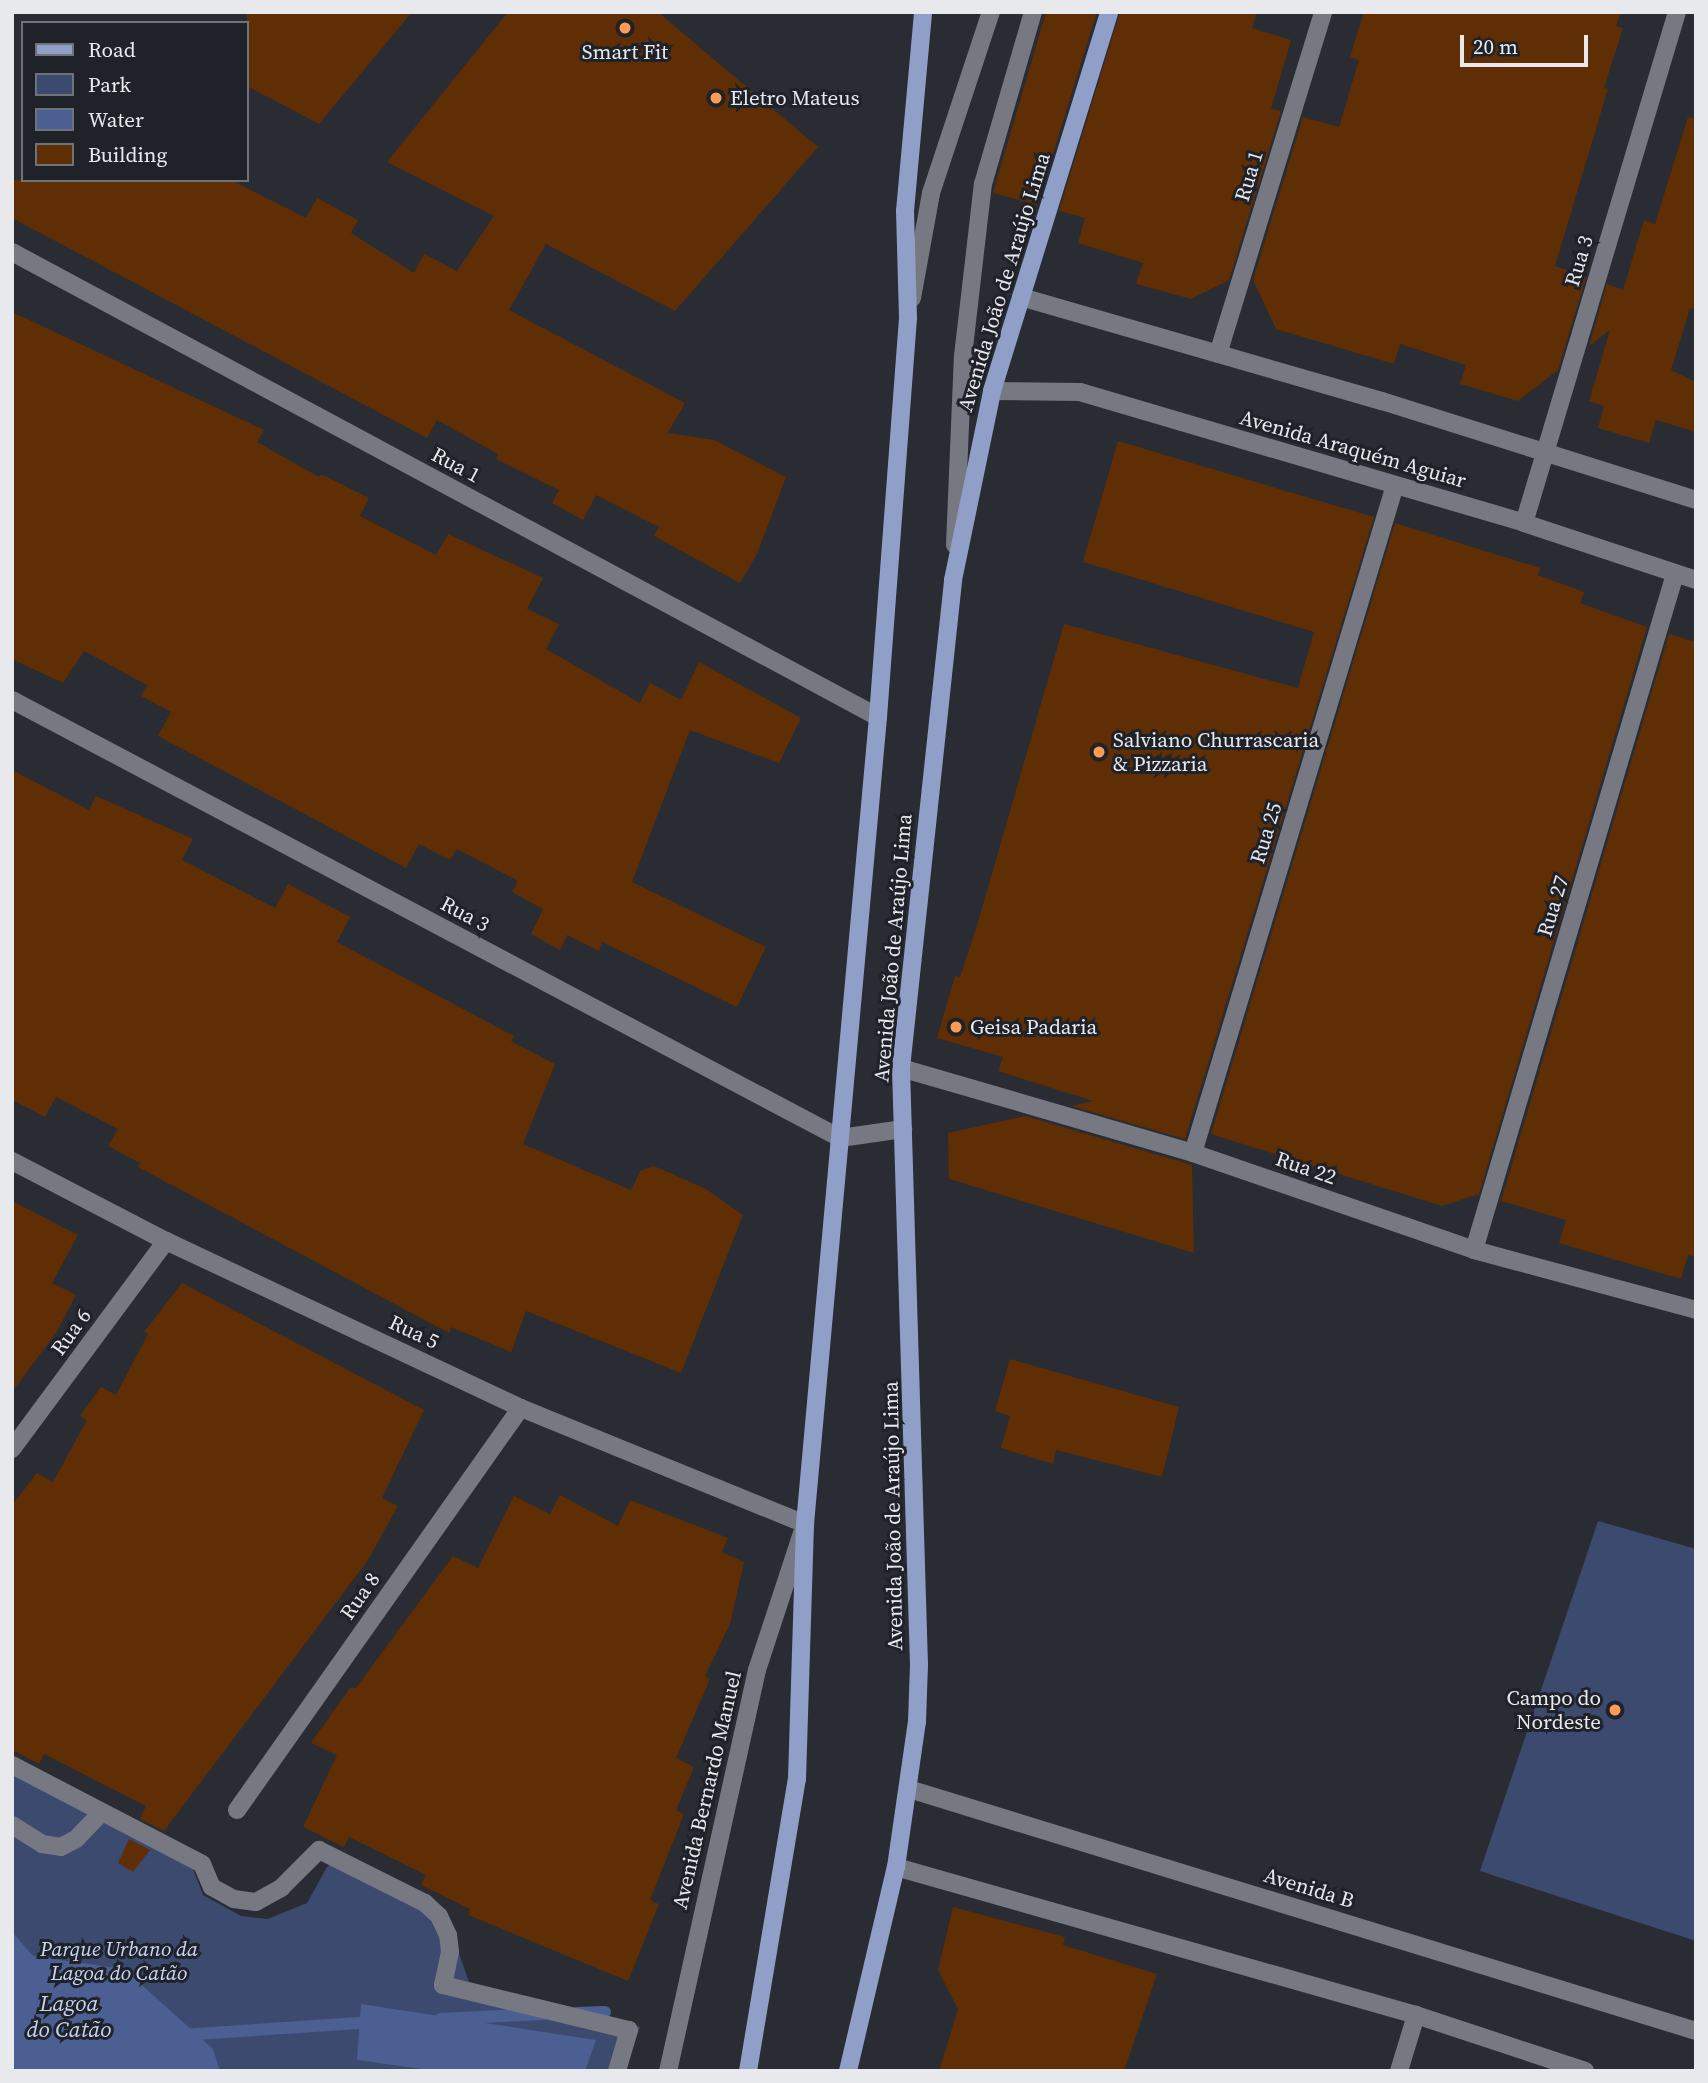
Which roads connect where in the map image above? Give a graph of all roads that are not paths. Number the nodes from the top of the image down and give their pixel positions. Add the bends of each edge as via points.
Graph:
1 (923, 12) edge
2 (991, 12) edge
3 (1033, 12) edge
4 (1110, 12) edge
5 (1323, 12) edge
6 (1677, 12) edge
7 (12, 252) edge
8 (1021, 297) junction
9 (908, 318) junction
10 (1218, 354) junction
11 (992, 391) junction
12 (1545, 453) junction
13 (1395, 485) junction
14 (1696, 500) edge
15 (1524, 523) junction
16 (1675, 574) junction
17 (953, 580) junction
18 (1696, 580) edge
19 (12, 700) edge
20 (878, 718) junction
21 (901, 1068) junction
22 (903, 1129) junction
23 (840, 1138) junction
24 (1193, 1153) junction
25 (12, 1161) edge
26 (166, 1241) junction
27 (1474, 1250) junction
28 (1696, 1310) edge
29 (521, 1408) junction
30 (12, 1450) edge
31 (805, 1524) junction
32 (12, 1765) edge
33 (909, 1789) junction
34 (237, 1810) dead end
35 (101, 1813) junction
36 (12, 1825) edge
37 (896, 1867) junction
38 (1416, 2015) junction
39 (1696, 2031) edge
40 (753, 2048) junction
41 (617, 2071) edge
42 (668, 2071) edge
43 (748, 2071) edge
44 (758, 2071) edge
45 (848, 2071) edge
46 (1399, 2071) edge
47 (1585, 2071) edge

1 - 9 main road, Avenida João de Araújo Lima via 905,211
2 - 9 street via 932,193
3 - 17 street via 983,184 963,356
4 - 8 main road, Avenida João de Araújo Lima
5 - 10 street, Rua 1
6 - 12 street, Rua 3
7 - 20 street, Rua 1
8 - 10 street
8 - 11 main road, Avenida João de Araújo Lima
9 - 20 main road, Avenida João de Araújo Lima
10 - 12 street
11 - 13 street, Avenida Araquém Aguiar via 1080,392
11 - 17 main road, Avenida João de Araújo Lima
12 - 14 street
12 - 15 street, Rua 3
13 - 15 street, Avenida Araquém Aguiar
13 - 24 street, Rua 25
15 - 16 street, Avenida Araquém Aguiar
16 - 18 street, Avenida Araquém Aguiar
16 - 27 street, Rua 27
17 - 21 main road, Avenida João de Araújo Lima
19 - 23 street, Rua 3
20 - 23 main road, Avenida João de Araújo Lima
21 - 22 main road, Avenida João de Araújo Lima
21 - 24 street, Rua 22
22 - 23 street
22 - 33 main road, Avenida João de Araújo Lima via 919,1665
23 - 31 main road, Avenida João de Araújo Lima
24 - 27 street, Rua 22
25 - 26 street, Rua 5
26 - 29 street, Rua 5
26 - 30 street, Rua 6
27 - 28 street, Rua 22
29 - 31 street, Rua 5
29 - 34 street, Rua 8
31 - 40 main road, Avenida João de Araújo Lima via 797,1779
31 - 42 street, Avenida Bernardo Manuel via 757,1670
32 - 35 street
33 - 37 main road, Avenida João de Araújo Lima
33 - 39 street, Avenida B
35 - 36 street via 76,1839 61,1847 42,1844
35 - 41 street via 202,1864 212,1887 234,1899 256,1902 281,1888 319,1850 425,1903 439,1916 450,1952 443,1985 629,2030
37 - 38 street
37 - 45 main road, Avenida João de Araújo Lima
38 - 46 street
38 - 47 street
40 - 43 main road, Avenida João de Araújo Lima
40 - 44 main road

